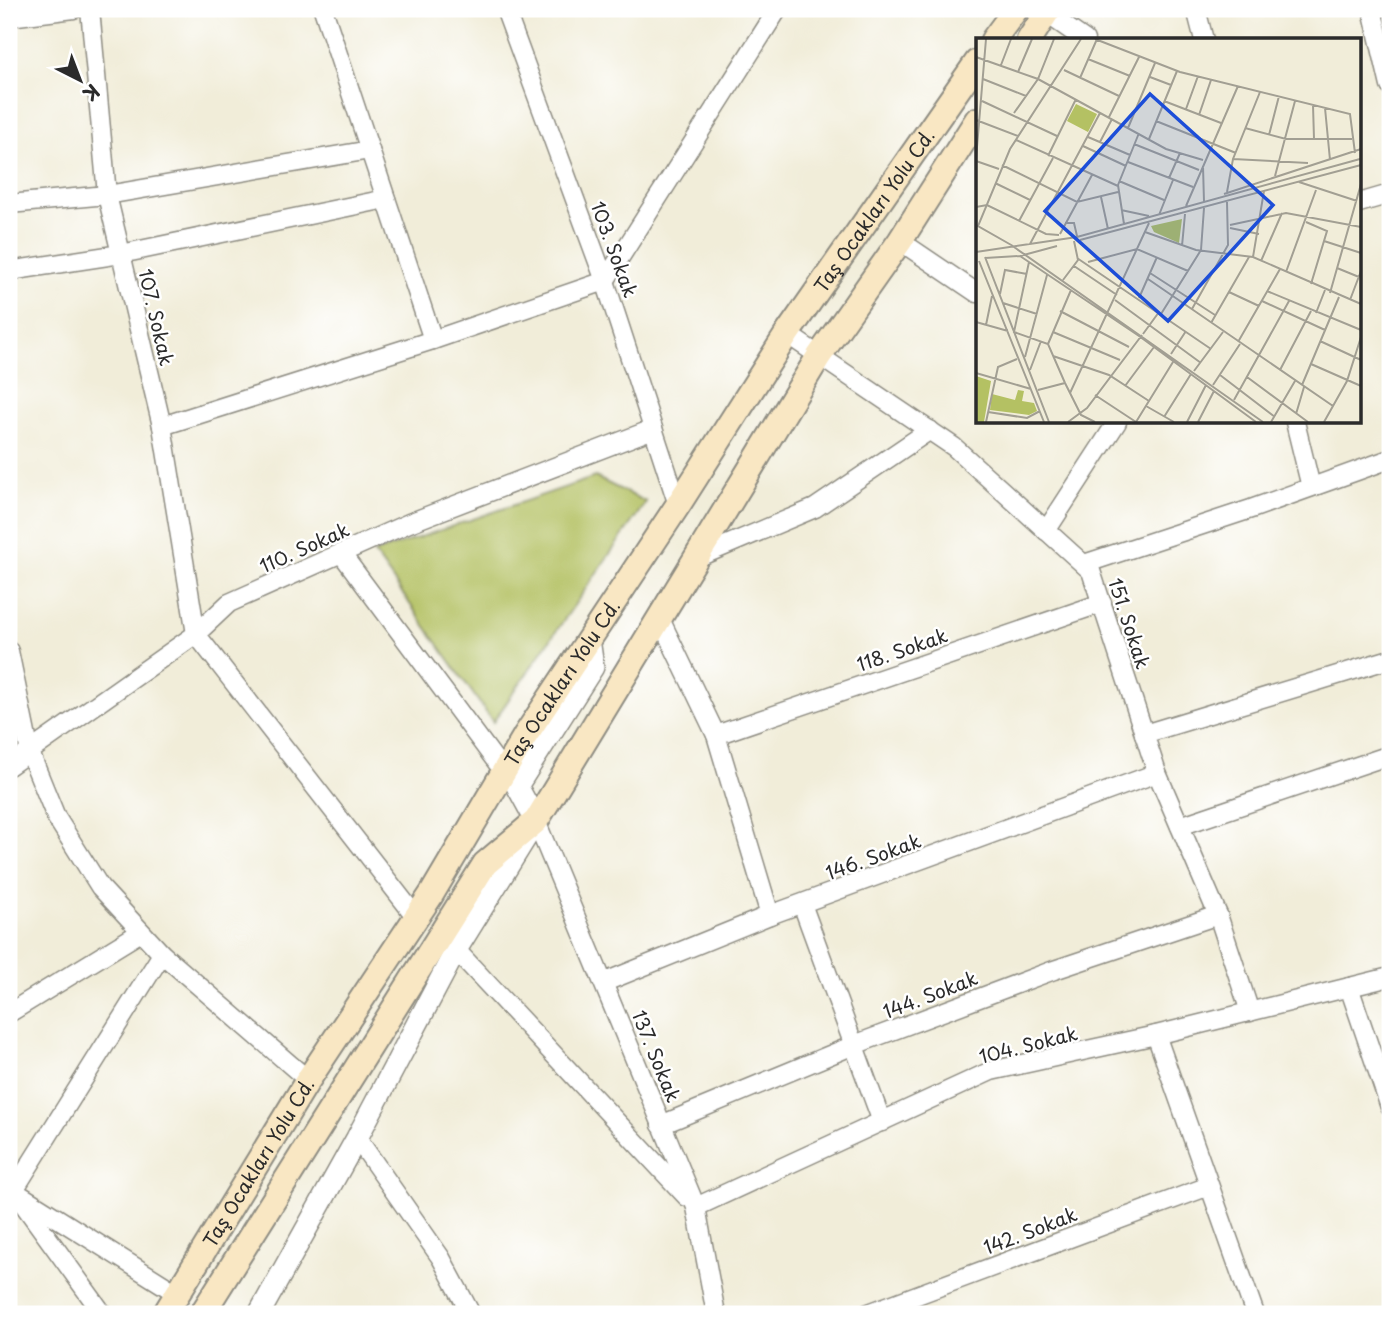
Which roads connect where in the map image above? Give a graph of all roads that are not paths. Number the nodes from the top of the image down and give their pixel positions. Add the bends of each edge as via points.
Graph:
1 (74, 9) edge
2 (90, 9) edge
3 (323, 9) edge
4 (505, 9) edge
5 (778, 9) edge
6 (1016, 9) edge
7 (1196, 9) edge
8 (1373, 9) edge
9 (1048, 11) edge
10 (9, 17) edge
11 (994, 38) edge
12 (1030, 38) edge
13 (1082, 38) edge
14 (1201, 38) edge
15 (976, 63) edge
16 (1390, 86) edge
17 (976, 122) edge
18 (370, 150) junction
19 (1390, 194) edge
20 (107, 195) junction
21 (386, 199) junction
22 (1360, 203) edge
23 (9, 204) edge
24 (900, 242) junction
25 (121, 254) junction
26 (9, 271) edge
27 (605, 281) junction
28 (976, 292) edge
29 (787, 334) junction
30 (433, 340) junction
31 (819, 356) junction
32 (1115, 424) edge
33 (1295, 424) edge
34 (162, 426) junction
35 (653, 429) junction
36 (930, 430) junction
37 (1390, 459) edge
38 (1311, 487) junction
39 (678, 505) junction
40 (1046, 531) junction
41 (341, 553) junction
42 (695, 558) junction
43 (1084, 564) junction
44 (1102, 603) junction
45 (660, 619) junction
46 (196, 634) junction
47 (589, 639) junction
48 (9, 651) edge
49 (1390, 659) edge
50 (1144, 734) junction
51 (716, 735) junction
52 (30, 753) junction
53 (1390, 755) edge
54 (9, 766) edge
55 (504, 772) junction
56 (1157, 773) junction
57 (536, 821) junction
58 (1180, 826) junction
59 (802, 904) junction
60 (770, 915) junction
61 (1218, 915) junction
62 (416, 917) junction
63 (141, 932) junction
64 (456, 950) junction
65 (162, 954) junction
66 (1390, 977) edge
67 (605, 982) junction
68 (1349, 987) junction
69 (1250, 1012) junction
70 (9, 1013) edge
71 (1156, 1035) junction
72 (854, 1045) junction
73 (308, 1080) junction
74 (1390, 1107) edge
75 (882, 1122) junction
76 (661, 1125) junction
77 (356, 1139) junction
78 (1209, 1186) junction
79 (11, 1191) edge
80 (696, 1208) junction
81 (171, 1304) edge
82 (103, 1314) edge
83 (202, 1314) edge
84 (259, 1314) edge
85 (471, 1314) edge
86 (716, 1314) edge
87 (866, 1314) edge
88 (1255, 1314) edge

1 - 10 street
2 - 20 street, 107. Sokak
3 - 18 street
4 - 27 street, 103. Sokak
5 - 27 street
6 - 11 main road
7 - 14 street
8 - 16 street
9 - 12 main road
9 - 13 street
15 - 29 main road, Taş Ocakları Yolu Cd.
17 - 24 main road, Taş Ocakları Yolu Cd.
18 - 20 street
18 - 21 street
19 - 22 street
20 - 23 street
20 - 25 street, 107. Sokak
21 - 25 street
21 - 30 street
24 - 28 street
24 - 31 main road, Taş Ocakları Yolu Cd.
25 - 26 street
25 - 34 street, 107. Sokak
27 - 30 street
27 - 35 street, 103. Sokak
29 - 31 street, 151. Sokak
29 - 39 main road, Taş Ocakları Yolu Cd.
30 - 34 street
31 - 36 street, 151. Sokak
31 - 42 main road, Taş Ocakları Yolu Cd.
32 - 40 street
33 - 38 street
34 - 46 street, 107. Sokak
35 - 39 street, 103. Sokak
35 - 41 street, 110. Sokak
36 - 40 street, 151. Sokak
36 - 42 street via 815,508
37 - 38 street
38 - 43 street
39 - 47 main road, Taş Ocakları Yolu Cd.
40 - 43 street, 151. Sokak
41 - 46 street, 110. Sokak via 229,603
41 - 55 street
42 - 45 main road, Taş Ocakları Yolu Cd.
43 - 44 street, 151. Sokak
44 - 50 street, 151. Sokak
44 - 51 street, 118. Sokak
45 - 51 street
45 - 57 main road, Taş Ocakları Yolu Cd.
46 - 52 street, 110. Sokak
46 - 62 street
47 - 55 main road, Taş Ocakları Yolu Cd.
47 - 57 street via 593,667 517,786
48 - 52 street
49 - 50 street
50 - 56 street, 151. Sokak
51 - 60 street
52 - 54 street, 110. Sokak
52 - 63 street via 56,817 81,859
53 - 58 street
55 - 62 main road, Taş Ocakları Yolu Cd.
56 - 58 street, 151. Sokak
56 - 59 street, 146. Sokak
57 - 64 street
57 - 67 street, 137. Sokak
57 - 83 main road, Taş Ocakları Yolu Cd. via 485,864
58 - 61 street, 151. Sokak
59 - 60 street, 146. Sokak
59 - 72 street
60 - 67 street, 146. Sokak
61 - 69 street, 151. Sokak
61 - 72 street, 144. Sokak
62 - 73 main road, Taş Ocakları Yolu Cd.
63 - 65 street
63 - 70 street
64 - 77 street
64 - 80 street
65 - 73 street
65 - 79 street
66 - 68 street, 104. Sokak
67 - 76 street, 137. Sokak
68 - 69 street, 104. Sokak
68 - 74 street
69 - 71 street, 104. Sokak
71 - 75 street, 104. Sokak via 991,1071
71 - 78 street
72 - 75 street
72 - 76 street, 144. Sokak
73 - 81 main road, Taş Ocakları Yolu Cd.
75 - 80 street, 104. Sokak
76 - 80 street, 137. Sokak
77 - 84 street
77 - 85 street via 441,1258
78 - 87 street, 142. Sokak
78 - 88 street
79 - 81 street
79 - 82 street
80 - 86 street, 137. Sokak

